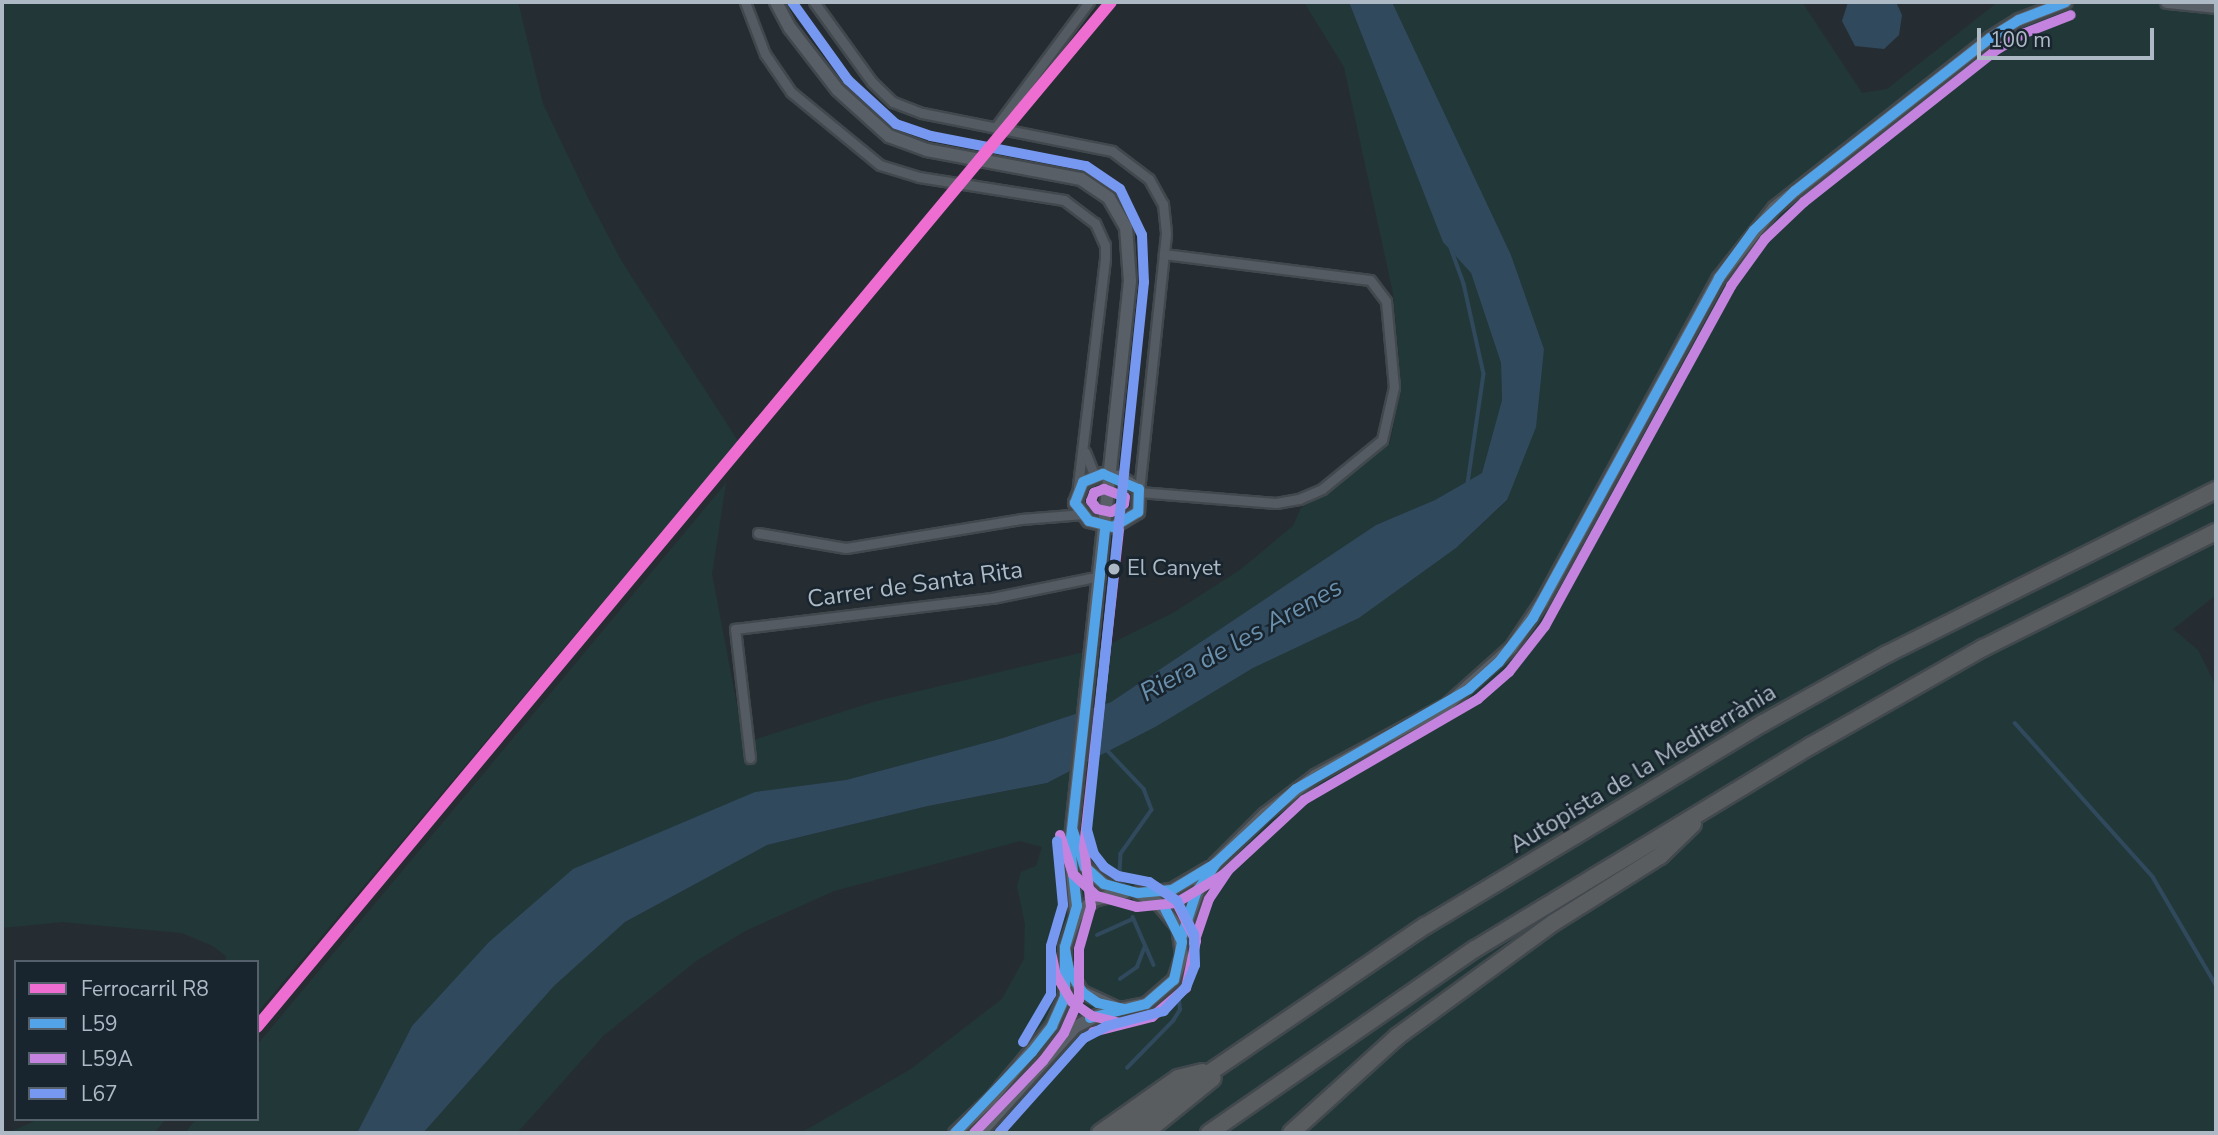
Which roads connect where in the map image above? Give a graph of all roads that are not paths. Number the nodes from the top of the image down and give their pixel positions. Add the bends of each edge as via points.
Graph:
1 (745, 2) edge
2 (776, 2) edge
3 (814, 2) edge
4 (1089, 2) edge
5 (2066, 2) edge
6 (2168, 2) edge
7 (2216, 7) edge
8 (996, 127) junction
9 (1164, 254) junction
10 (1084, 443) junction
11 (1140, 465) junction
12 (1110, 474) junction
13 (1095, 477) junction
14 (1125, 480) junction
15 (1078, 489) junction
16 (1139, 490) junction
17 (2216, 490) edge
18 (1075, 503) junction
19 (1084, 514) junction
20 (1056, 515) junction
21 (1105, 528) junction
22 (2216, 532) edge
23 (758, 533) dead end
24 (1100, 576) junction
25 (750, 758) dead end
26 (1702, 814) junction
27 (1073, 825) junction
28 (1215, 864) junction
29 (1132, 892) junction
30 (1076, 916) junction
31 (1181, 939) junction
32 (1065, 957) junction
33 (1123, 1009) junction
34 (1234, 1056) junction
35 (1211, 1070) junction
36 (955, 1133) edge
37 (980, 1133) edge
38 (1100, 1133) edge
39 (1121, 1133) edge
40 (1144, 1133) edge
41 (1209, 1133) edge
42 (1292, 1133) edge

1 - 10 street via 765,54 783,81 865,155 919,177 1064,200 1095,223 1105,245 1105,259
2 - 12 main road via 829,80 858,112 889,136 927,150 1081,178 1117,208 1126,227 1131,264
3 - 8 street via 872,82 893,102 922,113
4 - 8 street
5 - 28 main road via 2025,17 1990,38 1774,208 1719,278 1542,602 1505,655 1447,705 1296,789
6 - 7 main road
8 - 9 street via 1096,146 1129,160 1149,179 1163,204
9 - 11 street
9 - 16 street via 1370,280 1386,301 1394,387 1382,440 1322,489 1299,499 1276,503
10 - 13 street via 1086,461
10 - 15 street
11 - 14 street
11 - 16 street
12 - 13 main road
12 - 14 main road
12 - 21 main road
13 - 15 main road
14 - 16 main road
15 - 18 main road
16 - 21 main road via 1141,505 1133,519
17 - 34 highway, Autopista de la Mediterrània via 1921,637 1763,723 1425,926
18 - 19 main road
18 - 20 street
19 - 20 street
19 - 21 main road
20 - 23 street via 846,548
21 - 24 main road
22 - 26 highway via 1983,648
24 - 25 street, Carrer de Santa Rita via 992,598 735,629
24 - 27 main road
26 - 41 highway via 1475,949
26 - 42 highway via 1660,856 1553,923 1398,1036
27 - 29 main road via 1085,867 1104,884
27 - 30 main road via 1070,855
28 - 29 main road via 1172,890
28 - 31 main road via 1196,893
29 - 30 main road via 1094,900
29 - 31 main road via 1166,910
30 - 32 main road via 1066,937
31 - 33 main road via 1179,970 1166,991 1146,1004
32 - 33 main road via 1082,992 1098,1003
32 - 36 main road via 1065,997 1052,1026 991,1099
33 - 37 main road via 1093,1016 1075,1027
34 - 35 highway, Autopista de la Mediterrània
34 - 40 highway via 1194,1096
35 - 38 highway via 1178,1078
35 - 39 highway, Autopista de la Mediterrània

